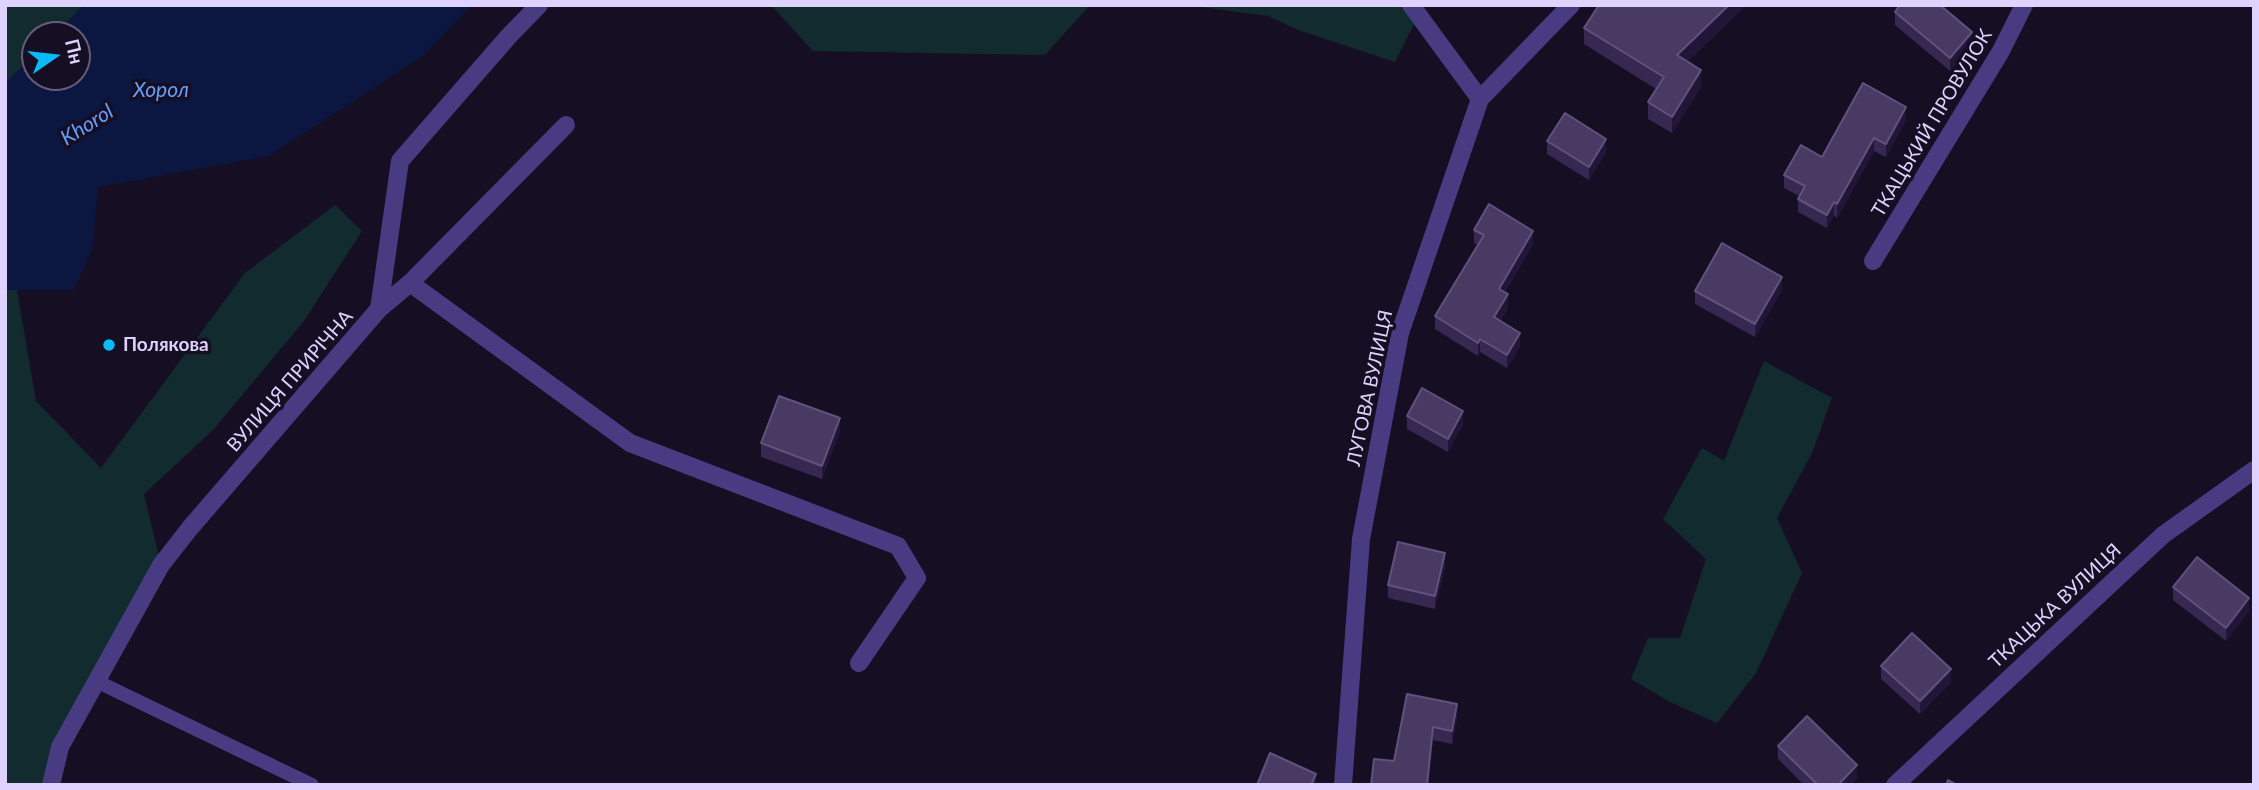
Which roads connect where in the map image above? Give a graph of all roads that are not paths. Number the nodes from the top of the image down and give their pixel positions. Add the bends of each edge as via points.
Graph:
1 (539, 5) edge
2 (1411, 5) edge
3 (1570, 5) edge
4 (2024, 5) edge
5 (1480, 99) junction
6 (566, 125) dead end
7 (1873, 261) dead end
8 (410, 283) junction
9 (379, 309) junction
10 (2254, 470) edge
11 (859, 663) dead end
12 (96, 681) junction
13 (51, 785) edge
14 (312, 785) edge
15 (1343, 785) edge
16 (1895, 785) edge

1 - 9 street, ВУЛИЦЯ ПРИРІЧНА via 400,161
2 - 5 street
3 - 5 street, ЛУГОВА ВУЛИЦЯ
4 - 7 street, ТКАЦЬКИЙ ПРОВУЛОК via 2001,51
5 - 15 street, ЛУГОВА ВУЛИЦЯ via 1400,333 1361,539
6 - 8 street
8 - 9 street
8 - 11 street via 629,443 898,546 917,578
9 - 12 street, ВУЛИЦЯ ПРИРІЧНА via 161,565
10 - 16 street, ТКАЦЬКА ВУЛИЦЯ via 2163,535
12 - 13 street, ВУЛИЦЯ ПРИРІЧНА via 60,747
12 - 14 lane

